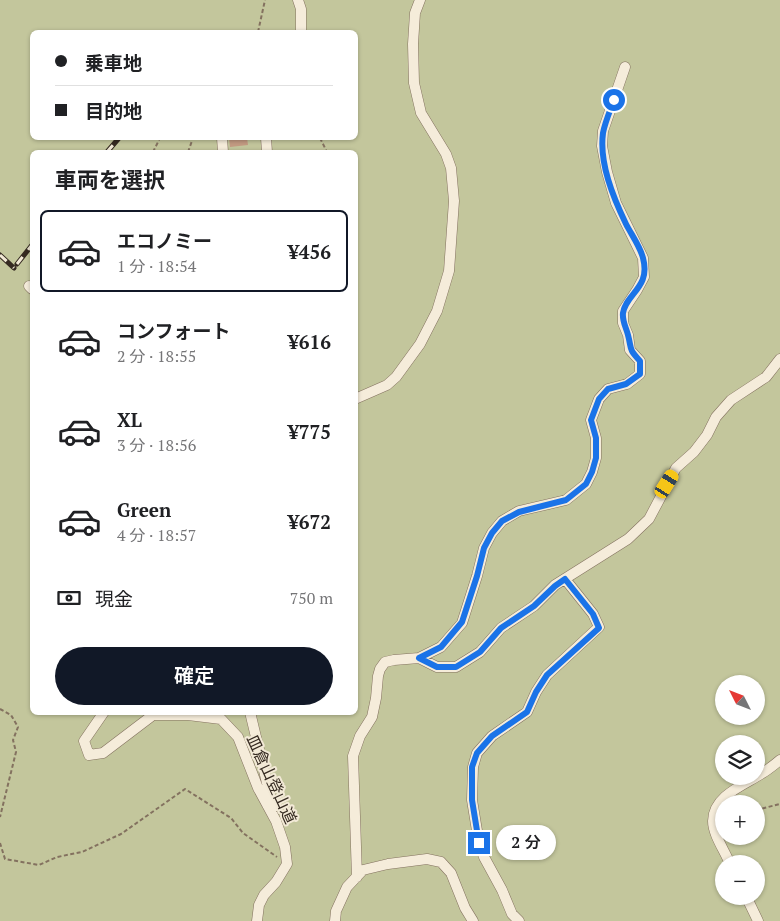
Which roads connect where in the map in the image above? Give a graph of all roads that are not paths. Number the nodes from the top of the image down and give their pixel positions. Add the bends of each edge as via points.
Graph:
1 (298, 0) edge
2 (420, 0) edge
3 (301, 30) edge
4 (625, 67) dead end
5 (780, 359) edge
6 (358, 398) edge
7 (565, 579) junction
8 (419, 658) junction
9 (102, 715) edge
10 (153, 715) edge
11 (153, 715) edge
12 (188, 715) edge
13 (188, 715) edge
14 (251, 715) edge
15 (780, 760) edge
16 (276, 821) junction
17 (726, 855) edge
18 (357, 877) junction
19 (750, 905) edge
20 (257, 921) edge
21 (334, 921) edge
22 (473, 921) edge
23 (519, 921) edge
24 (758, 921) edge

1 - 3 street
2 - 6 street via 414,13 414,83 421,113 451,168 454,201 449,271 437,311 420,344 387,385
4 - 8 street via 603,131 602,146 616,203 643,258 644,277 623,311 630,350 640,361 640,374 626,384 608,389 599,399 591,420 596,438 596,458 586,484 566,500 519,512 502,521 484,548 462,622 441,647
5 - 7 street via 766,377 731,400 716,416 707,436 676,468 649,519 628,539
7 - 8 street via 534,606 501,628 480,652 456,667 437,667
7 - 23 street via 593,614 599,628 547,675 527,712 492,736 477,753 472,767 472,800 482,850 512,914
8 - 18 street via 385,662 380,668 372,717 353,756
9 - 11 street, 皿倉山登山道 via 84,741 89,755 103,753
10 - 13 street, 皿倉山登山道
12 - 16 street, 皿倉山登山道 via 221,719 238,737 258,788
14 - 16 street
15 - 17 street via 730,793 715,810 713,821
16 - 20 street, 皿倉山登山道 via 287,864 264,895
18 - 21 street via 347,887
18 - 22 street via 363,870 388,864 427,859 441,862 451,873
19 - 24 street

